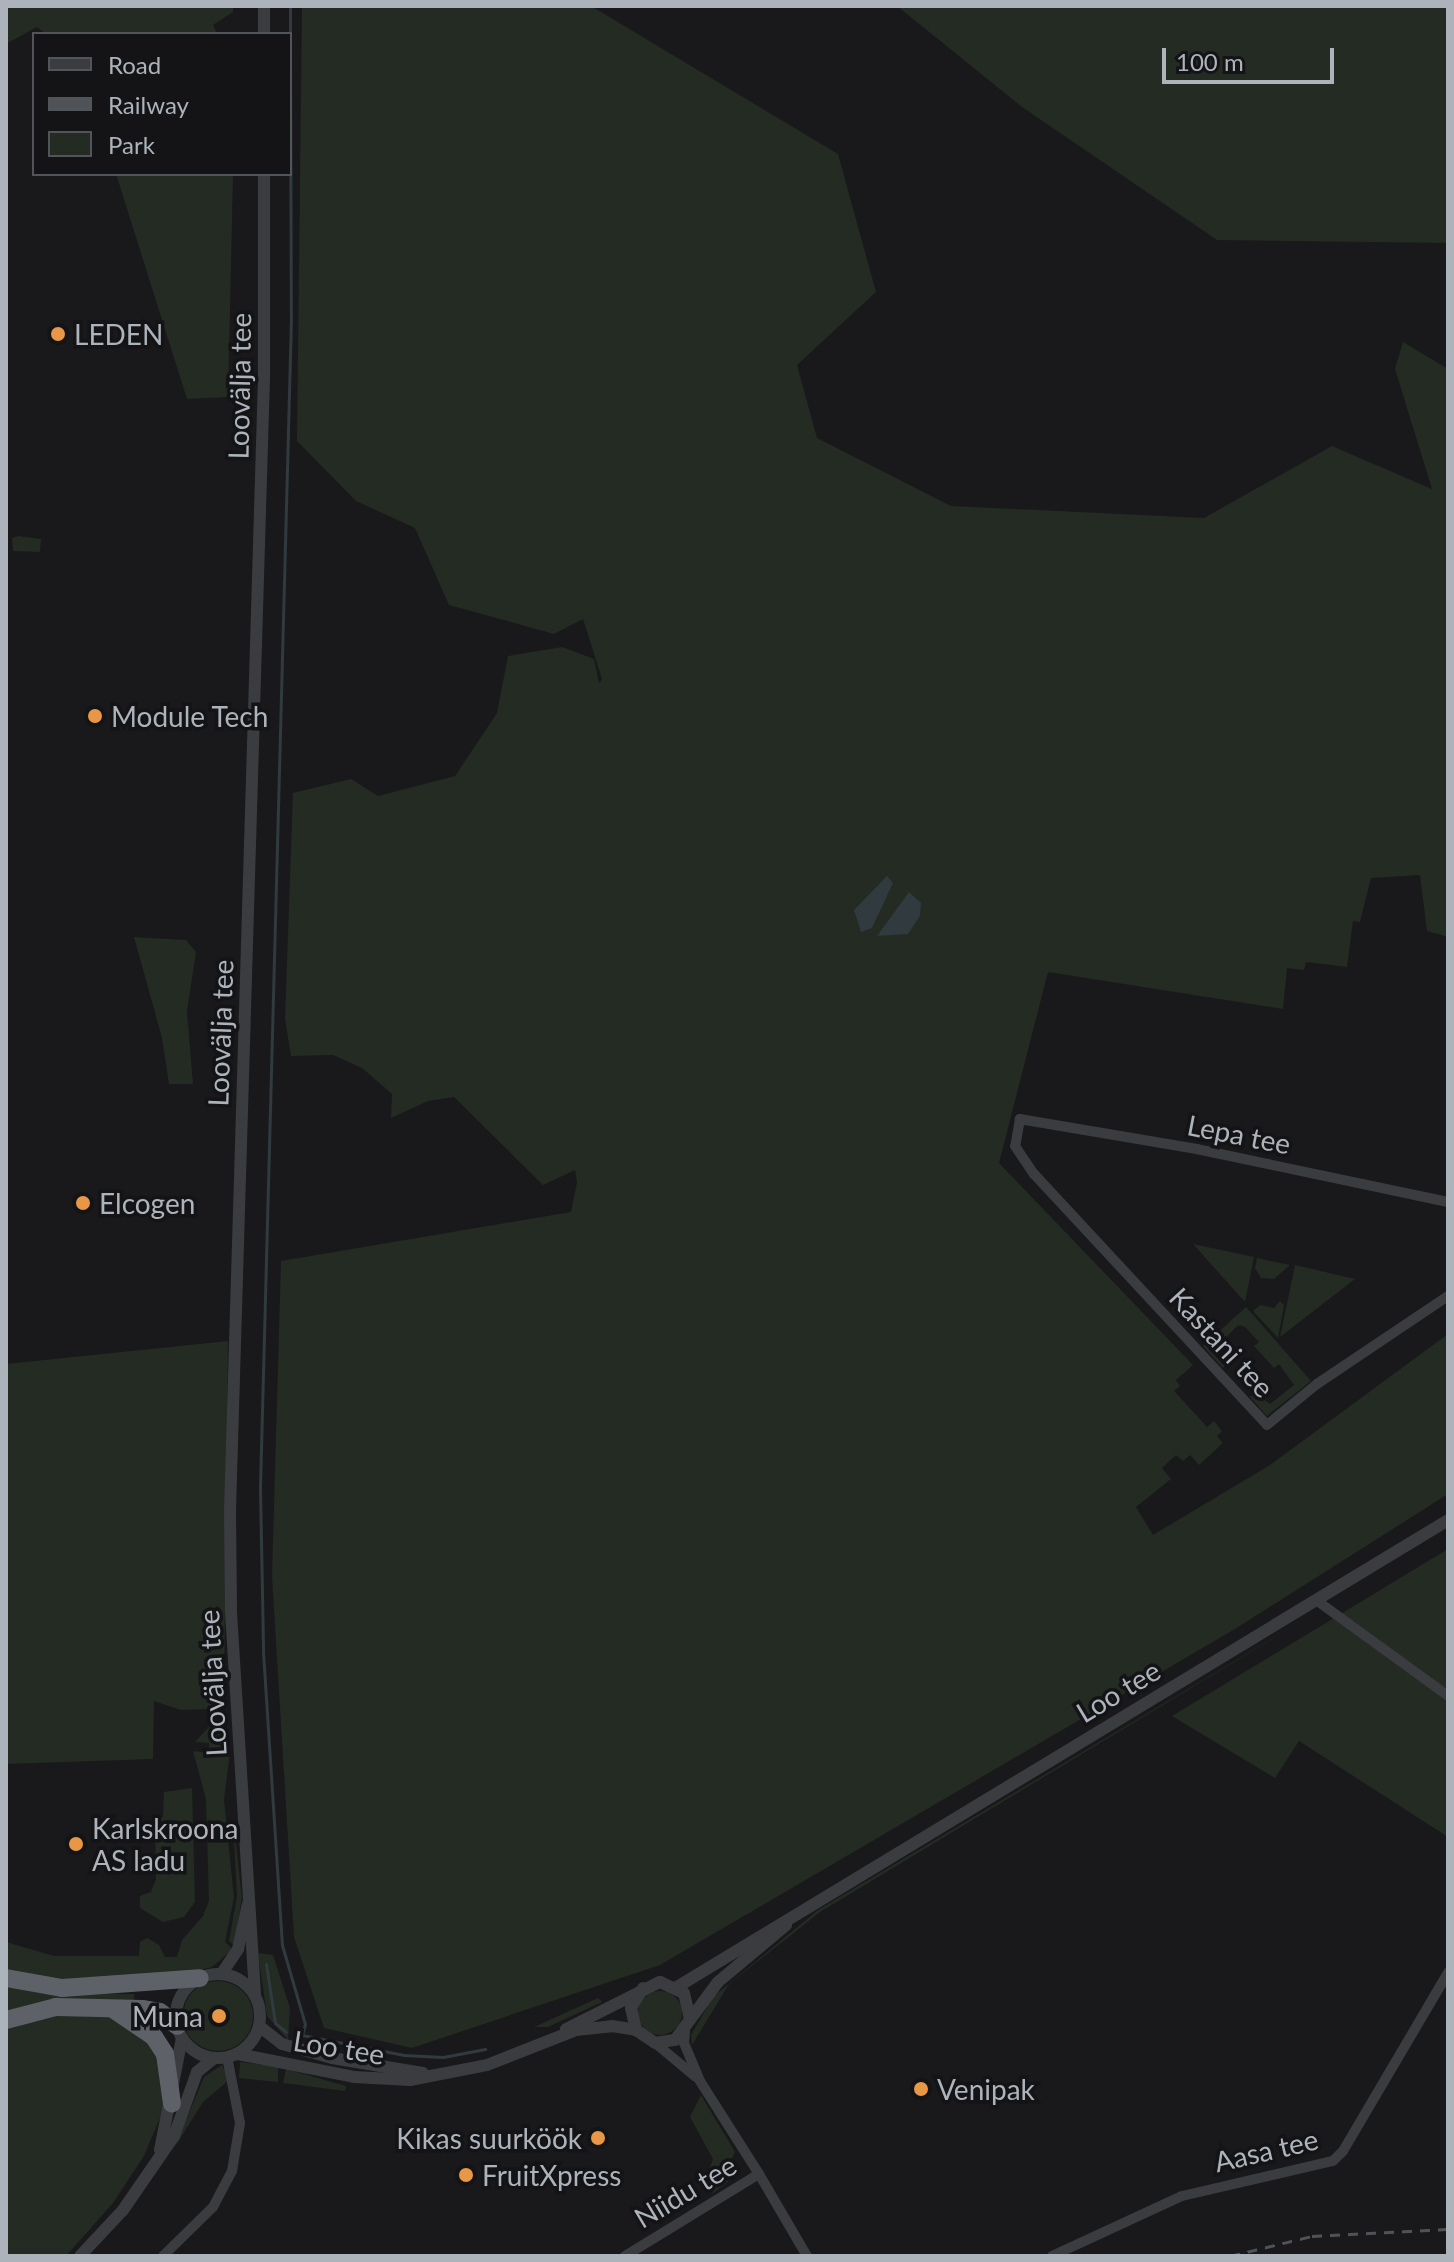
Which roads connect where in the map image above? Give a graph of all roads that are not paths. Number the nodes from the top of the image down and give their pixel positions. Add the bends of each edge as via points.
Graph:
1 (264, 6) edge
2 (264, 32) edge
3 (264, 176) edge
4 (1020, 1119) joint
5 (1448, 1202) edge
6 (1448, 1296) edge
7 (1448, 1520) edge
8 (1316, 1600) junction
9 (1448, 1696) edge
10 (249, 1893) junction
11 (813, 1902) junction
12 (222, 1973) junction
13 (1448, 1973) edge
14 (6, 1978) edge
15 (200, 1978) junction
16 (677, 1987) junction
17 (643, 1988) junction
18 (255, 1994) junction
19 (111, 2008) junction
20 (6, 2020) edge
21 (688, 2025) junction
22 (259, 2026) junction
23 (636, 2030) junction
24 (180, 2032) junction
25 (545, 2040) junction
26 (655, 2043) junction
27 (227, 2056) junction
28 (432, 2075) junction
29 (700, 2081) junction
30 (172, 2104) junction
31 (158, 2157) junction
32 (759, 2174) junction
33 (80, 2256) edge
34 (163, 2256) edge
35 (625, 2256) edge
36 (807, 2256) edge
37 (1052, 2256) edge

1 - 2 street
3 - 10 street, Loovälja tee via 264,392 230,1510
4 - 5 street, Lepa tee via 1197,1149
4 - 6 street, Kastani tee via 1015,1152 1267,1425 1321,1381
7 - 8 street, Loo tee
8 - 9 street
8 - 11 street, Loo tee
10 - 12 street, Loovälja tee via 238,1949
10 - 18 street, Loovälja tee
11 - 16 street, Loo tee
11 - 21 street, Loo tee via 718,1982
12 - 15 street
12 - 18 street
13 - 37 street, Aasa tee via 1333,2161 1182,2196
14 - 15 highway via 62,1988
15 - 24 street via 183,1993
16 - 17 street, Loo tee via 660,1982
16 - 21 street via 689,2001
17 - 23 street via 631,2008
17 - 25 street, Loo tee
18 - 22 street
19 - 20 highway via 56,2007
19 - 24 highway via 152,2009
19 - 30 highway via 154,2037 165,2054
21 - 26 street via 669,2042
21 - 29 street, Niidu tee via 684,2043
22 - 27 street
22 - 28 street, Loo tee via 282,2044
23 - 25 street, Loo tee via 612,2026
23 - 26 street
24 - 27 street via 202,2055
24 - 30 street
25 - 28 street, Loo tee via 487,2065
26 - 29 street, Niidu tee
27 - 28 street, Loo tee via 354,2077 410,2080
27 - 31 street via 197,2072 174,2136
27 - 34 street via 240,2123 232,2171 213,2207
29 - 32 street, Niidu tee
30 - 31 street
31 - 33 street via 123,2210
32 - 35 street, Niidu tee
32 - 36 street

